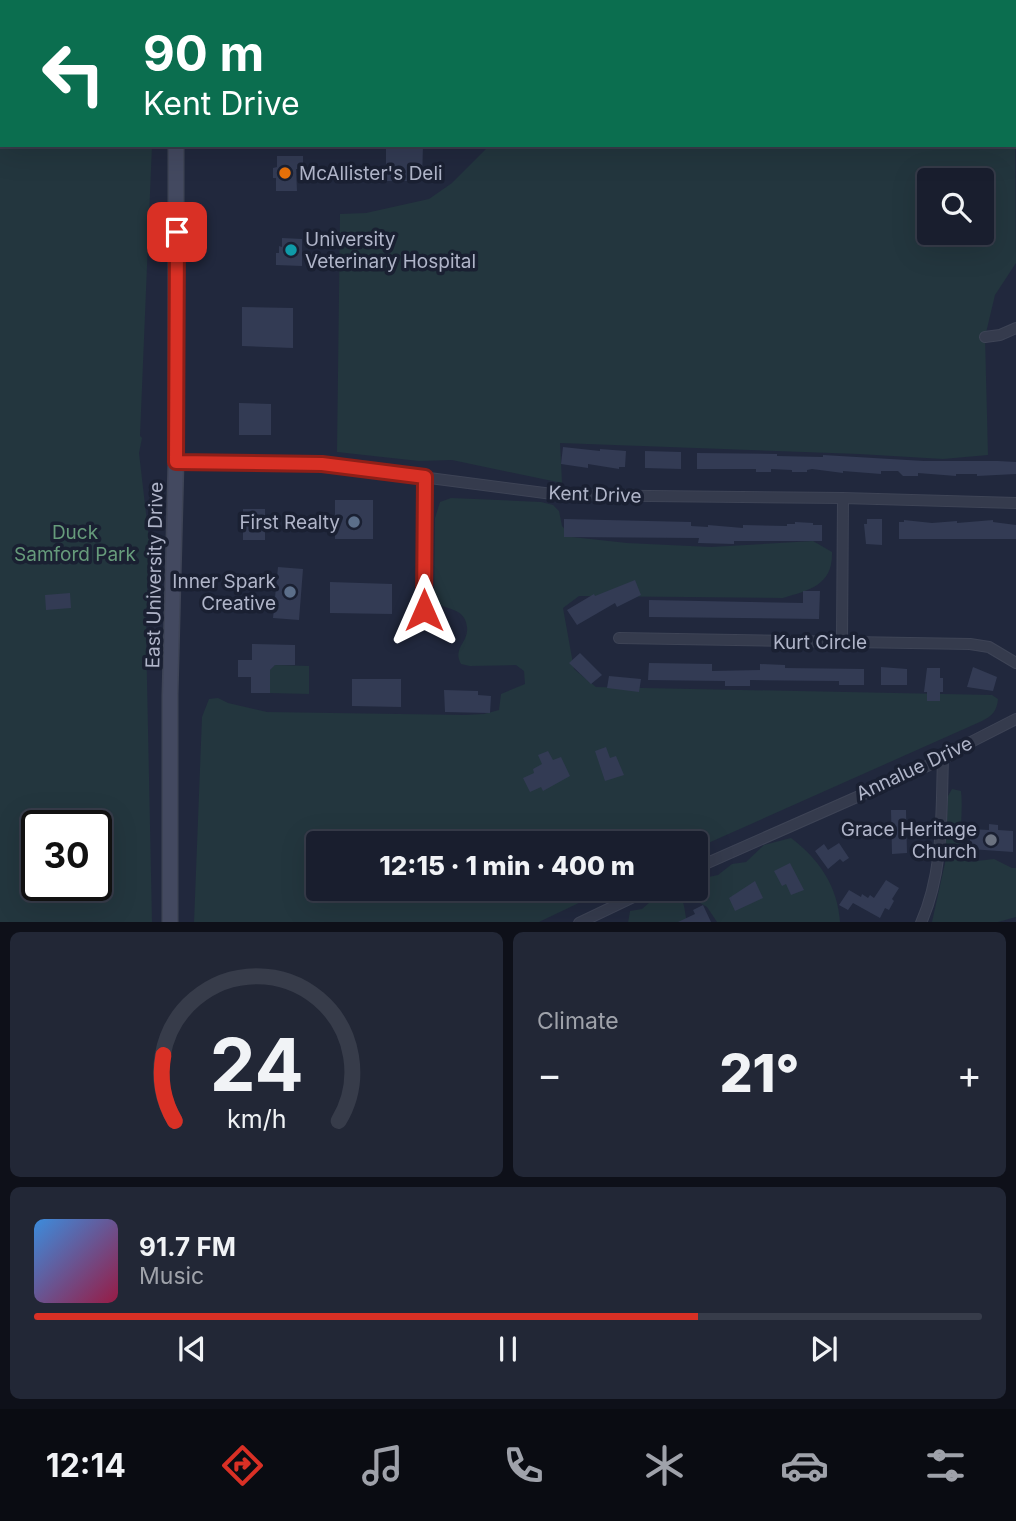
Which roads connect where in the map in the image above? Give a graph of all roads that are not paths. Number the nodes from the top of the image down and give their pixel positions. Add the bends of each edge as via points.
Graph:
1 (176, 147) edge
2 (1016, 328) edge
3 (985, 337) dead end
4 (176, 462) junction
5 (425, 477) junction
6 (843, 498) junction
7 (1016, 502) edge
8 (439, 630) dead end
9 (620, 638) dead end
10 (842, 641) junction
11 (1016, 663) edge
12 (1016, 719) edge
13 (943, 759) junction
14 (708, 863) edge
15 (624, 901) edge
16 (170, 922) edge
17 (579, 922) edge
18 (920, 922) edge

1 - 4 main road, East University Drive
2 - 3 street
4 - 5 street, Kent Drive via 322,464
4 - 16 main road, East University Drive
5 - 6 street, Kent Drive via 560,495
5 - 8 street via 424,610
6 - 7 street, Kent Drive
6 - 10 street
9 - 10 street, Kurt Circle
10 - 11 street, Kurt Circle via 970,644 989,647
12 - 13 street, Annalue Drive
13 - 14 street, Annalue Drive
13 - 18 street via 936,876
15 - 17 street

